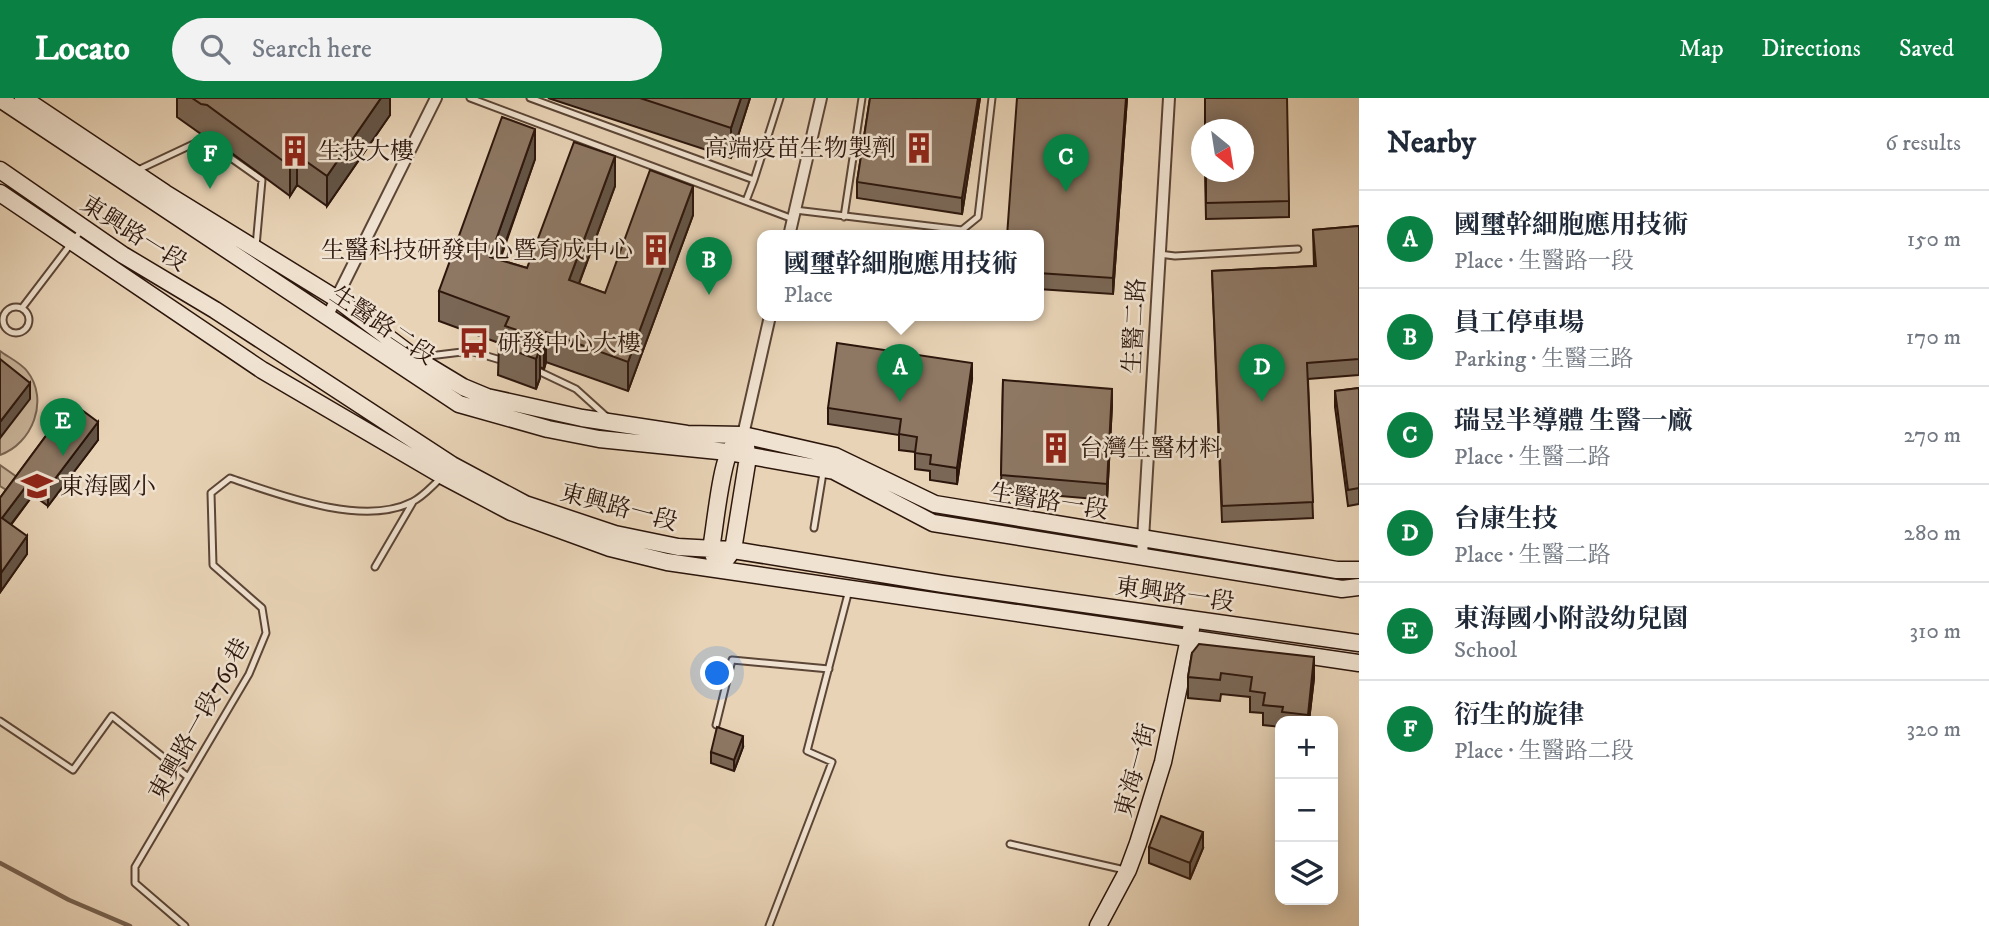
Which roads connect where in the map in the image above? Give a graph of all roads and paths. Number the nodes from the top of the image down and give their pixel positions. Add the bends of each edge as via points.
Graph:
1 (23, 98) edge
2 (436, 98) edge
3 (530, 98) edge
4 (780, 98) edge
5 (821, 98) edge
6 (862, 98) edge
7 (992, 98) edge
8 (1169, 98) edge
9 (0, 99) edge
10 (475, 99) edge
11 (0, 170) edge
12 (134, 172) junction
13 (754, 180) junction
14 (0, 193) edge
15 (746, 201) junction
16 (794, 214) junction
17 (844, 217) junction
18 (83, 228) junction
19 (790, 230) edge
20 (72, 242) junction
21 (1298, 248) dead end
22 (256, 249) junction
23 (1160, 254) junction
24 (337, 299) junction
25 (22, 308) junction
26 (328, 315) junction
27 (769, 321) edge
28 (415, 358) junction
29 (507, 362) edge
30 (520, 365) edge
31 (615, 424) junction
32 (743, 435) junction
33 (727, 452) junction
34 (748, 457) junction
35 (823, 470) junction
36 (448, 471) junction
37 (413, 502) junction
38 (814, 528) dead end
39 (1142, 539) junction
40 (711, 549) junction
41 (733, 550) junction
42 (1142, 556) junction
43 (375, 567) dead end
44 (719, 568) junction
45 (1359, 570) edge
46 (1359, 587) edge
47 (849, 588) junction
48 (1192, 620) junction
49 (1191, 639) junction
50 (1359, 643) edge
51 (1359, 663) edge
52 (829, 669) junction
53 (0, 721) edge
54 (716, 725) edge
55 (188, 777) junction
56 (1010, 844) dead end
57 (1128, 870) junction
58 (185, 926) edge
59 (769, 926) edge
60 (1098, 926) edge

1 - 12 street, 生醫路二段
2 - 24 street
3 - 13 lane
4 - 13 lane
5 - 16 street
6 - 17 lane
7 - 17 lane via 978,218 961,230
8 - 23 street, 生醫二路
9 - 26 street, 生醫路二段
10 - 15 lane
11 - 18 street, 東興路一段
12 - 22 street, 生醫路二段
12 - 22 lane via 204,139 262,180
13 - 15 lane
14 - 20 street, 東興路一段
15 - 16 lane
16 - 17 lane
16 - 19 street
18 - 20 lane
18 - 36 street, 東興路一段 via 215,310
20 - 25 lane
20 - 36 street, 東興路一段 via 262,370
21 - 23 lane via 1175,257
22 - 24 street, 生醫路二段
23 - 39 street, 生醫二路
24 - 26 street
24 - 28 street, 生醫路二段
25 - 25 lane via 6,311 3,319 8,331 16,334 28,327 30,318
26 - 33 street, 生醫路二段 via 459,404 599,439
27 - 32 street
28 - 29 lane via 470,351
28 - 31 street, 生醫路二段 via 487,397
30 - 31 lane via 576,389
31 - 32 street, 生醫路二段 via 687,434
32 - 33 street
32 - 34 street
32 - 39 street, 生醫路一段 via 835,456 935,504
33 - 34 street, 生醫路二段
33 - 40 street
34 - 35 street, 生醫路一段
34 - 41 street
35 - 38 lane
35 - 42 street, 生醫路一段 via 834,471 933,523
36 - 37 lane, 東興路一段769巷
36 - 40 street, 東興路一段 via 525,504 615,534
36 - 44 street, 東興路一段 via 511,512 610,548
37 - 43 lane
37 - 55 lane, 東興路一段769巷 via 369,513 280,495 230,478 211,493 212,565 262,608 266,632 249,674
39 - 42 street, 生醫二路
39 - 45 street, 生醫路一段
40 - 41 street, 東興路一段
40 - 44 street
41 - 44 street
41 - 48 street, 東興路一段
42 - 46 street, 生醫路一段 via 1342,589
44 - 47 street, 東興路一段
47 - 49 street, 東興路一段
47 - 52 lane
48 - 49 street, 東海一街
48 - 50 street, 東興路一段
49 - 51 street, 東興路一段
49 - 57 street, 東海一街 via 1163,762
52 - 54 lane via 732,660
52 - 59 lane via 807,751 832,762
53 - 55 lane via 73,770 112,716
55 - 58 lane, 東興路一段769巷 via 135,867 135,884
56 - 57 lane
57 - 60 street, 東海一街

